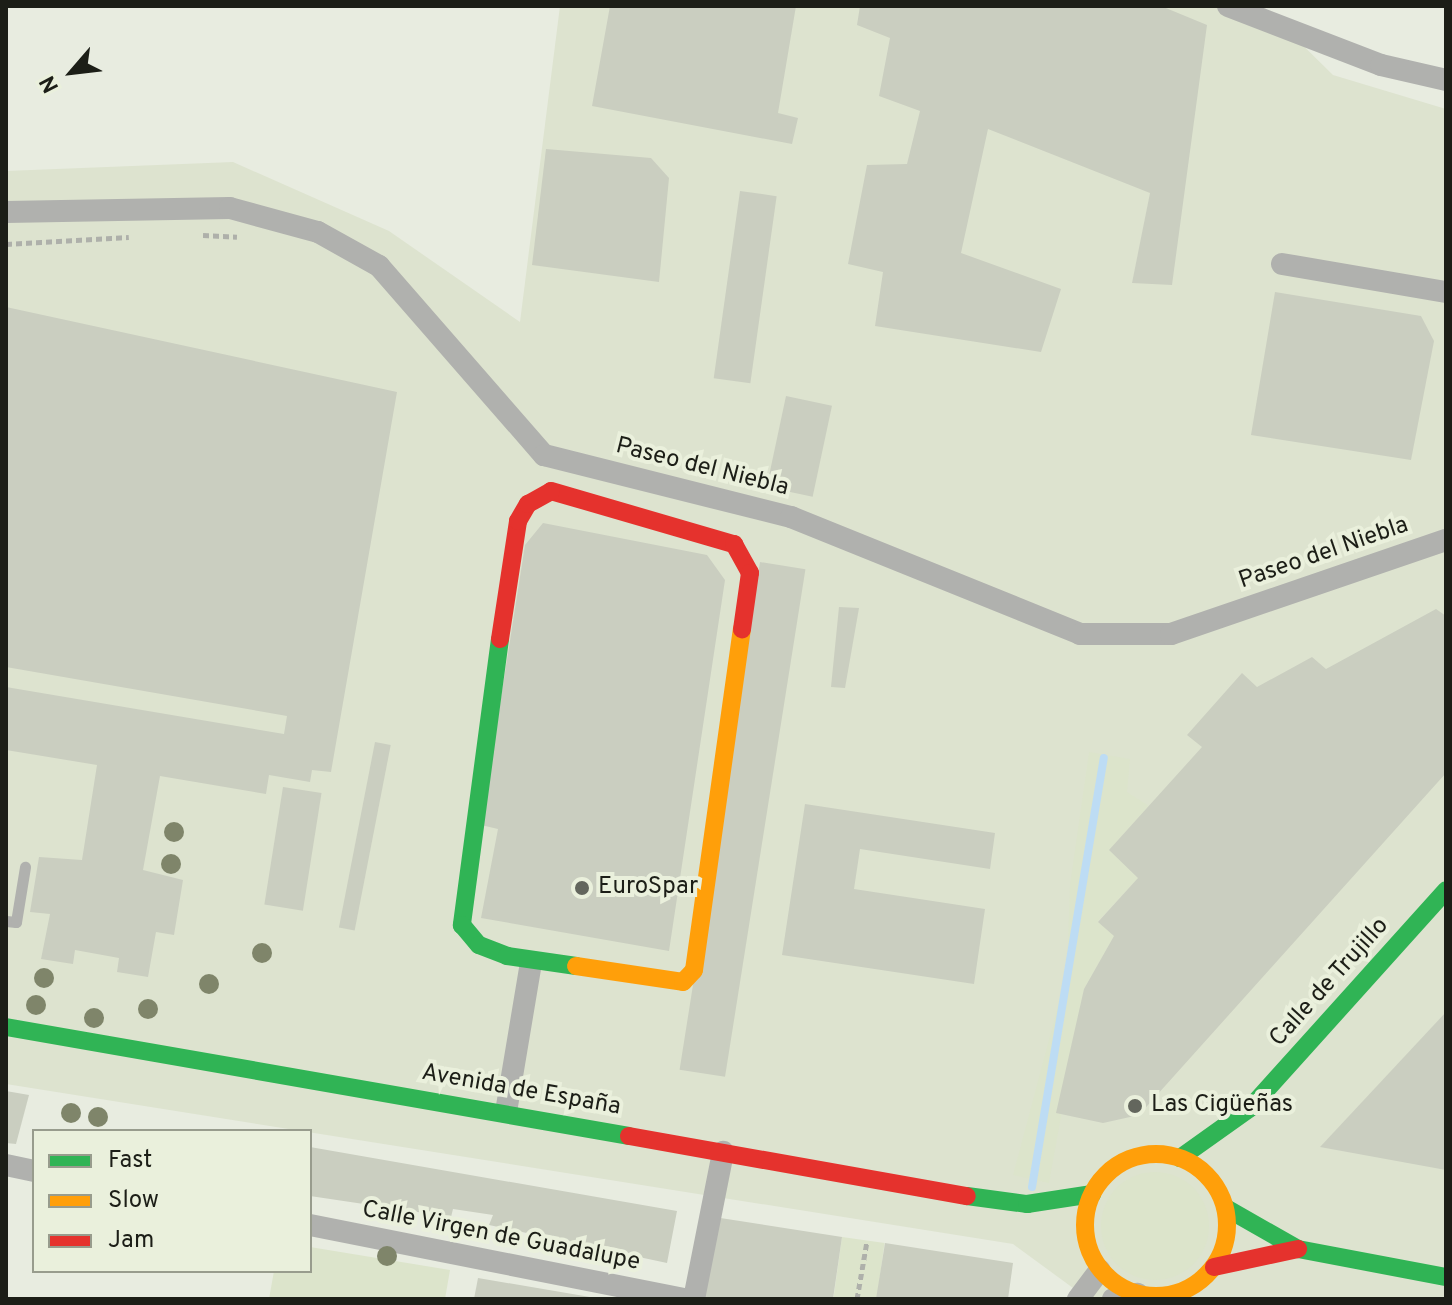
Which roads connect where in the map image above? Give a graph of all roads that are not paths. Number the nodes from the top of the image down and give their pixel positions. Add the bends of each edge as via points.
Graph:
1 (1228, 6) edge
2 (1446, 80) edge
3 (6, 212) edge
4 (1282, 264) dead end
5 (1446, 292) edge
6 (1446, 540) edge
7 (25, 867) dead end
8 (1446, 890) edge
9 (6, 921) edge
10 (531, 962) junction
11 (6, 1027) edge
12 (1250, 1108) junction
13 (506, 1112) junction
14 (723, 1152) junction
15 (1180, 1158) junction
16 (6, 1165) edge
17 (32, 1171) edge
18 (1211, 1179) junction
19 (1092, 1194) junction
20 (1027, 1204) junction
21 (1226, 1208) junction
22 (312, 1225) edge
23 (1087, 1240) junction
24 (1298, 1249) junction
25 (1214, 1267) junction
26 (1100, 1270) junction
27 (1446, 1277) edge
28 (1137, 1294) junction
29 (683, 1299) edge
30 (694, 1299) edge
31 (1078, 1299) edge
32 (1113, 1299) edge

1 - 2 street via 1381,65
3 - 6 street, Paseo del Niebla via 230,208 318,232 379,266 544,455 791,517 1080,634 1171,634
4 - 5 street
7 - 9 lane via 16,922
8 - 12 main road, Calle de Trujillo
10 - 10 main road via 667,984 683,982 694,970 750,573 734,544 718,535 551,491 528,504 518,521 459,906 462,925 479,945
10 - 13 street
11 - 13 main road, Avenida de España
12 - 15 main road
12 - 18 main road
13 - 14 main road, Avenida de España
14 - 20 main road, Avenida de España
14 - 30 street
15 - 18 main road
15 - 19 main road via 1135,1156 1114,1167
16 - 17 street
18 - 21 main road
19 - 20 main road, Avenida de España
19 - 23 main road
20 - 23 main road, Avenida de España
21 - 24 main road
21 - 25 main road via 1226,1238
22 - 29 street, Calle Virgen de Guadalupe
23 - 26 main road
24 - 25 main road
24 - 27 main road
25 - 28 main road via 1180,1293
26 - 28 main road
26 - 31 street
28 - 32 street

